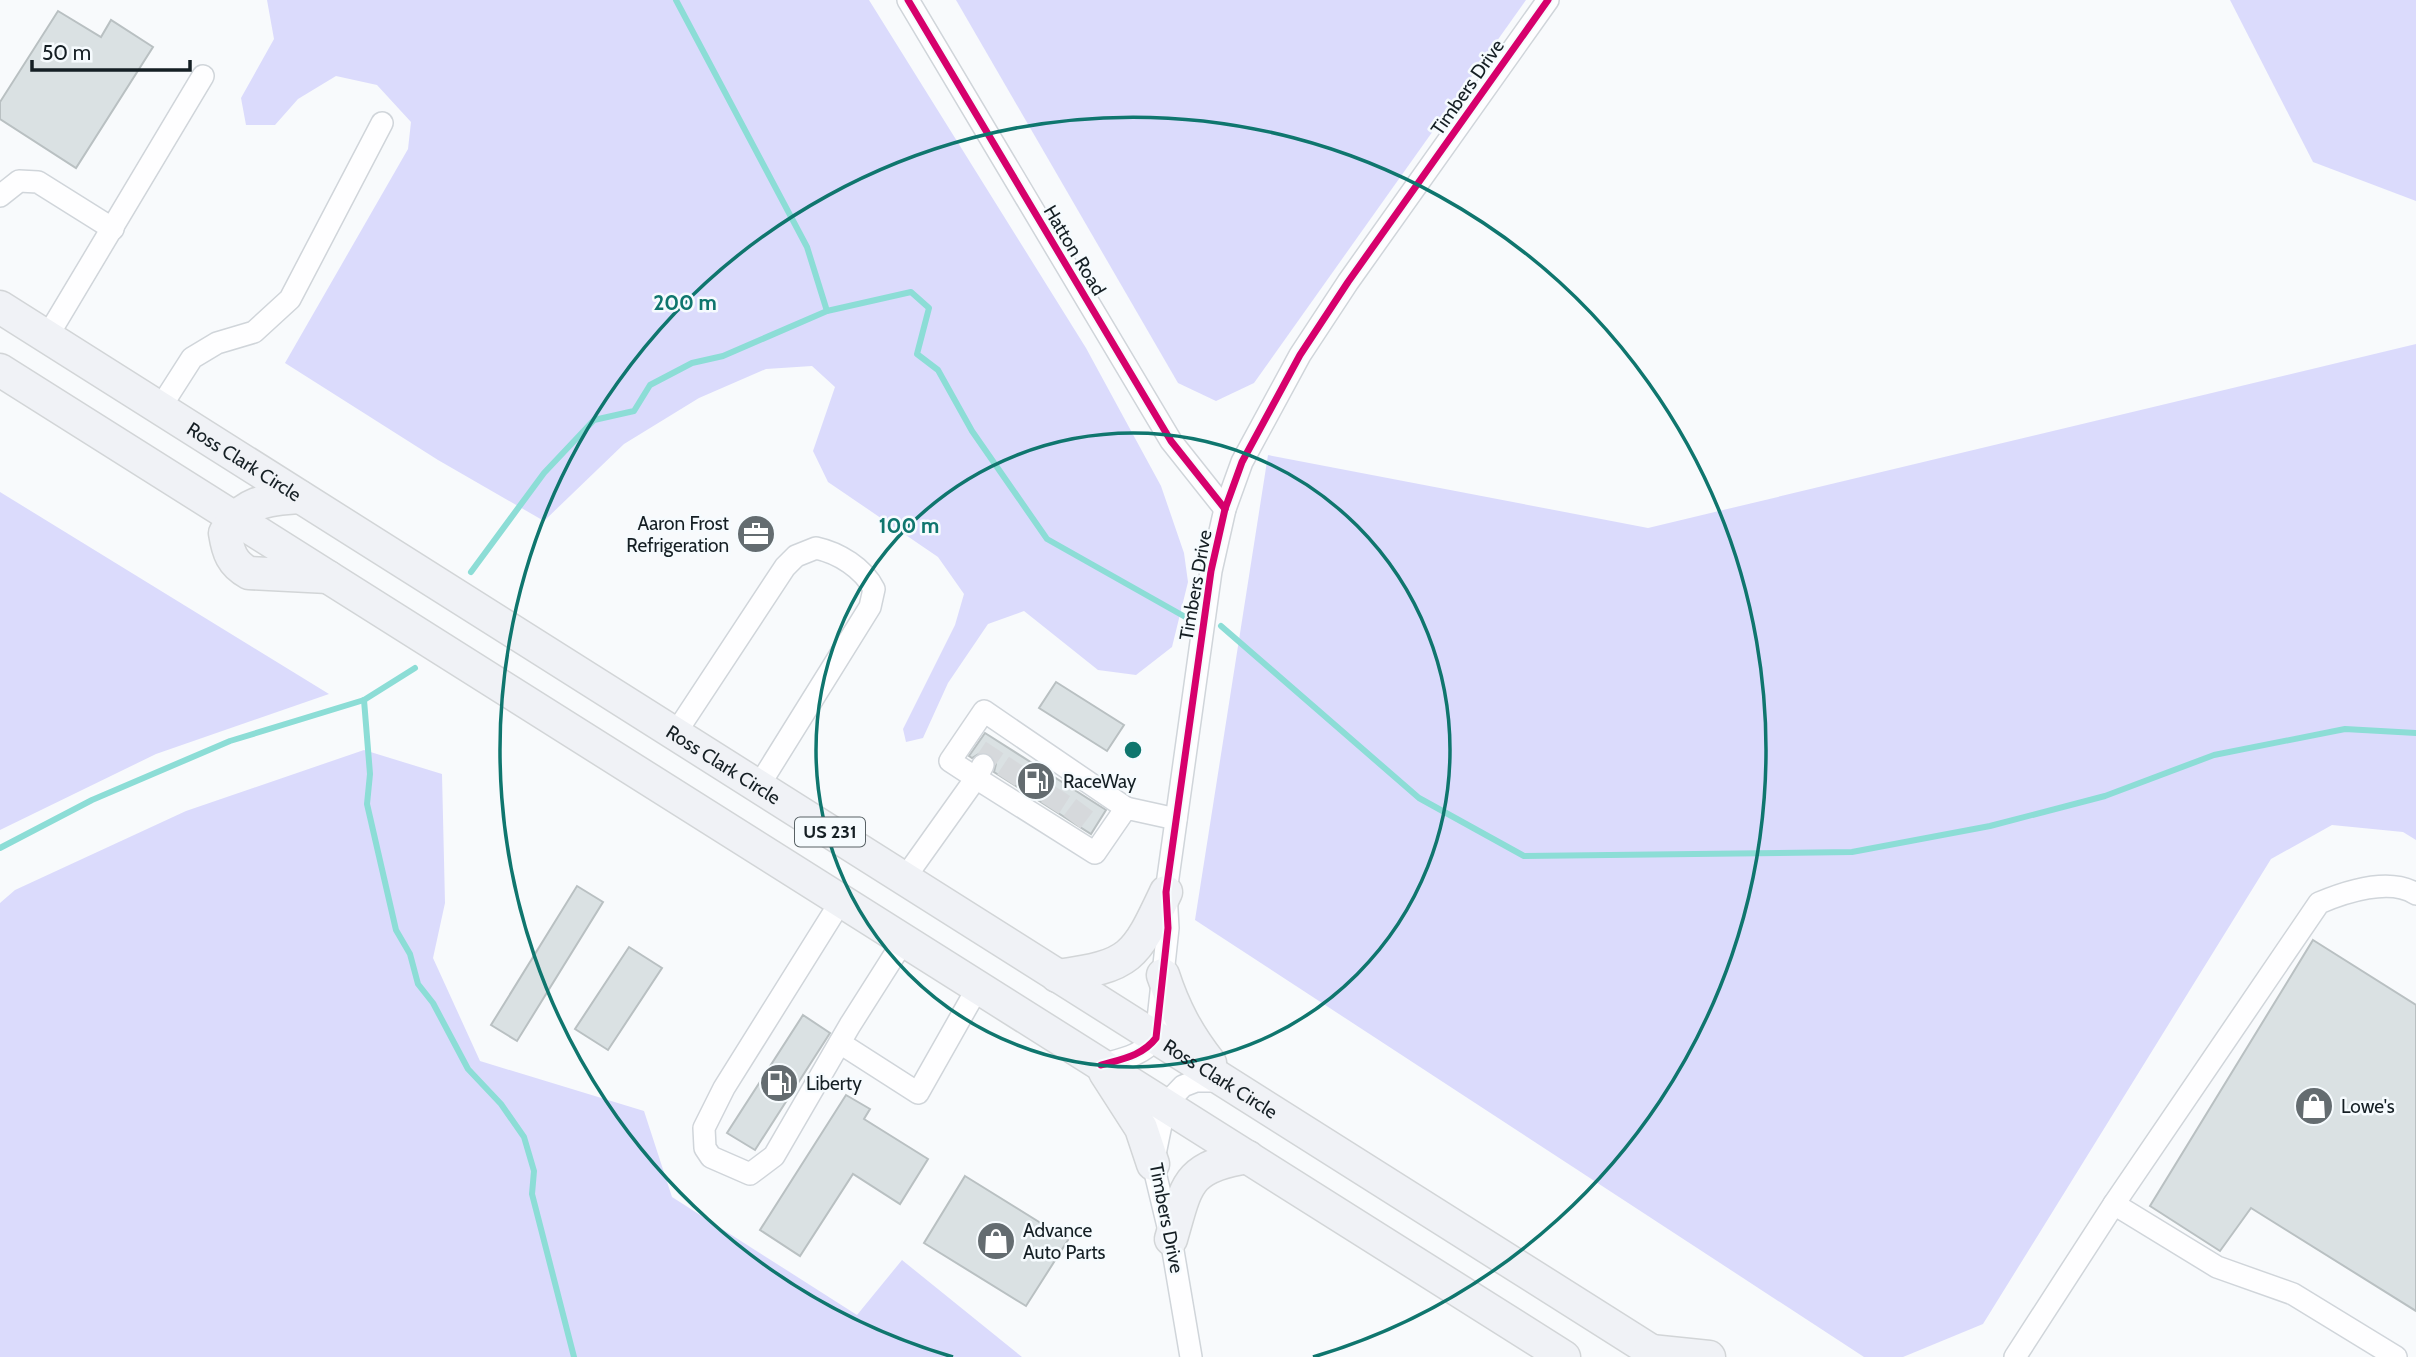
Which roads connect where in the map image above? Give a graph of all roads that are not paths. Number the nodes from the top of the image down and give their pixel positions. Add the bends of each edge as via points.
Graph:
1 (908, 0) edge
2 (1548, 0) edge
3 (203, 76) dead end
4 (382, 123) dead end
5 (0, 196) edge
6 (113, 229) junction
7 (0, 307) edge
8 (47, 337) junction
9 (0, 370) edge
10 (160, 408) junction
11 (300, 497) junction
12 (1225, 509) junction
13 (234, 519) junction
14 (675, 734) junction
15 (979, 771) junction
16 (758, 787) junction
17 (1126, 808) junction
18 (1175, 819) junction
19 (904, 878) junction
20 (1166, 892) junction
21 (2416, 894) edge
22 (841, 901) junction
23 (904, 940) junction
24 (1058, 975) junction
25 (1163, 975) junction
26 (978, 988) junction
27 (1156, 1038) junction
28 (840, 1042) junction
29 (1101, 1065) junction
30 (1224, 1081) junction
31 (1165, 1105) junction
32 (1248, 1157) junction
33 (1153, 1164) junction
34 (2115, 1204) junction
35 (1171, 1239) junction
36 (1656, 1354) edge
37 (1191, 1357) edge
38 (1564, 1357) edge
39 (1709, 1357) edge
40 (2015, 1357) edge
41 (2396, 1357) edge

1 - 12 street, Hatton Road via 1171,441
2 - 12 street, Timbers Drive via 1300,355 1242,462
3 - 6 street
4 - 10 street via 290,299 254,332 217,343 192,358
5 - 6 street via 19,181 38,182
6 - 8 street
7 - 8 highway, Ross Clark Circle / US 231
8 - 10 highway, Ross Clark Circle / US 231
9 - 13 highway, US 231
10 - 11 highway, Ross Clark Circle / US 231
11 - 13 highway via 251,504
11 - 14 highway, Ross Clark Circle / US 231
12 - 18 street, Timbers Drive via 1211,571
13 - 22 highway, US 231
14 - 16 highway, Ross Clark Circle / US 231
14 - 16 street via 759,603 796,555 816,548 855,566 874,589 870,607
15 - 17 street via 1067,827 1095,853
15 - 17 street via 950,761 984,711 1004,735 1093,793
15 - 19 street
16 - 19 highway, Ross Clark Circle / US 231
17 - 18 street
18 - 20 street, Timbers Drive
19 - 24 highway, Ross Clark Circle / US 231
20 - 24 highway via 1132,953 1101,970
20 - 25 street, Timbers Drive
21 - 34 street via 2384,887 2343,893 2319,903
22 - 23 highway, US 231
22 - 28 street via 724,1088 704,1128 705,1148 711,1157 750,1174 761,1169 774,1156
23 - 26 highway, US 231
23 - 28 street
24 - 27 highway, Ross Clark Circle / US 231
25 - 27 street, Timbers Drive
25 - 30 highway via 1188,1035
26 - 28 street via 918,1093
26 - 29 highway, US 231
27 - 29 street via 1133,1056
27 - 30 highway, Ross Clark Circle / US 231
29 - 31 highway, US 231
29 - 33 highway via 1141,1128
30 - 31 street via 1183,1086
30 - 36 highway, Ross Clark Circle / US 231
31 - 32 highway, US 231
31 - 33 street, Timbers Drive
32 - 35 highway via 1220,1162 1200,1172 1186,1187
32 - 38 highway, US 231
33 - 35 street, Timbers Drive
34 - 40 street
34 - 41 street via 2217,1267 2293,1294
35 - 37 street, Timbers Drive
36 - 39 highway

